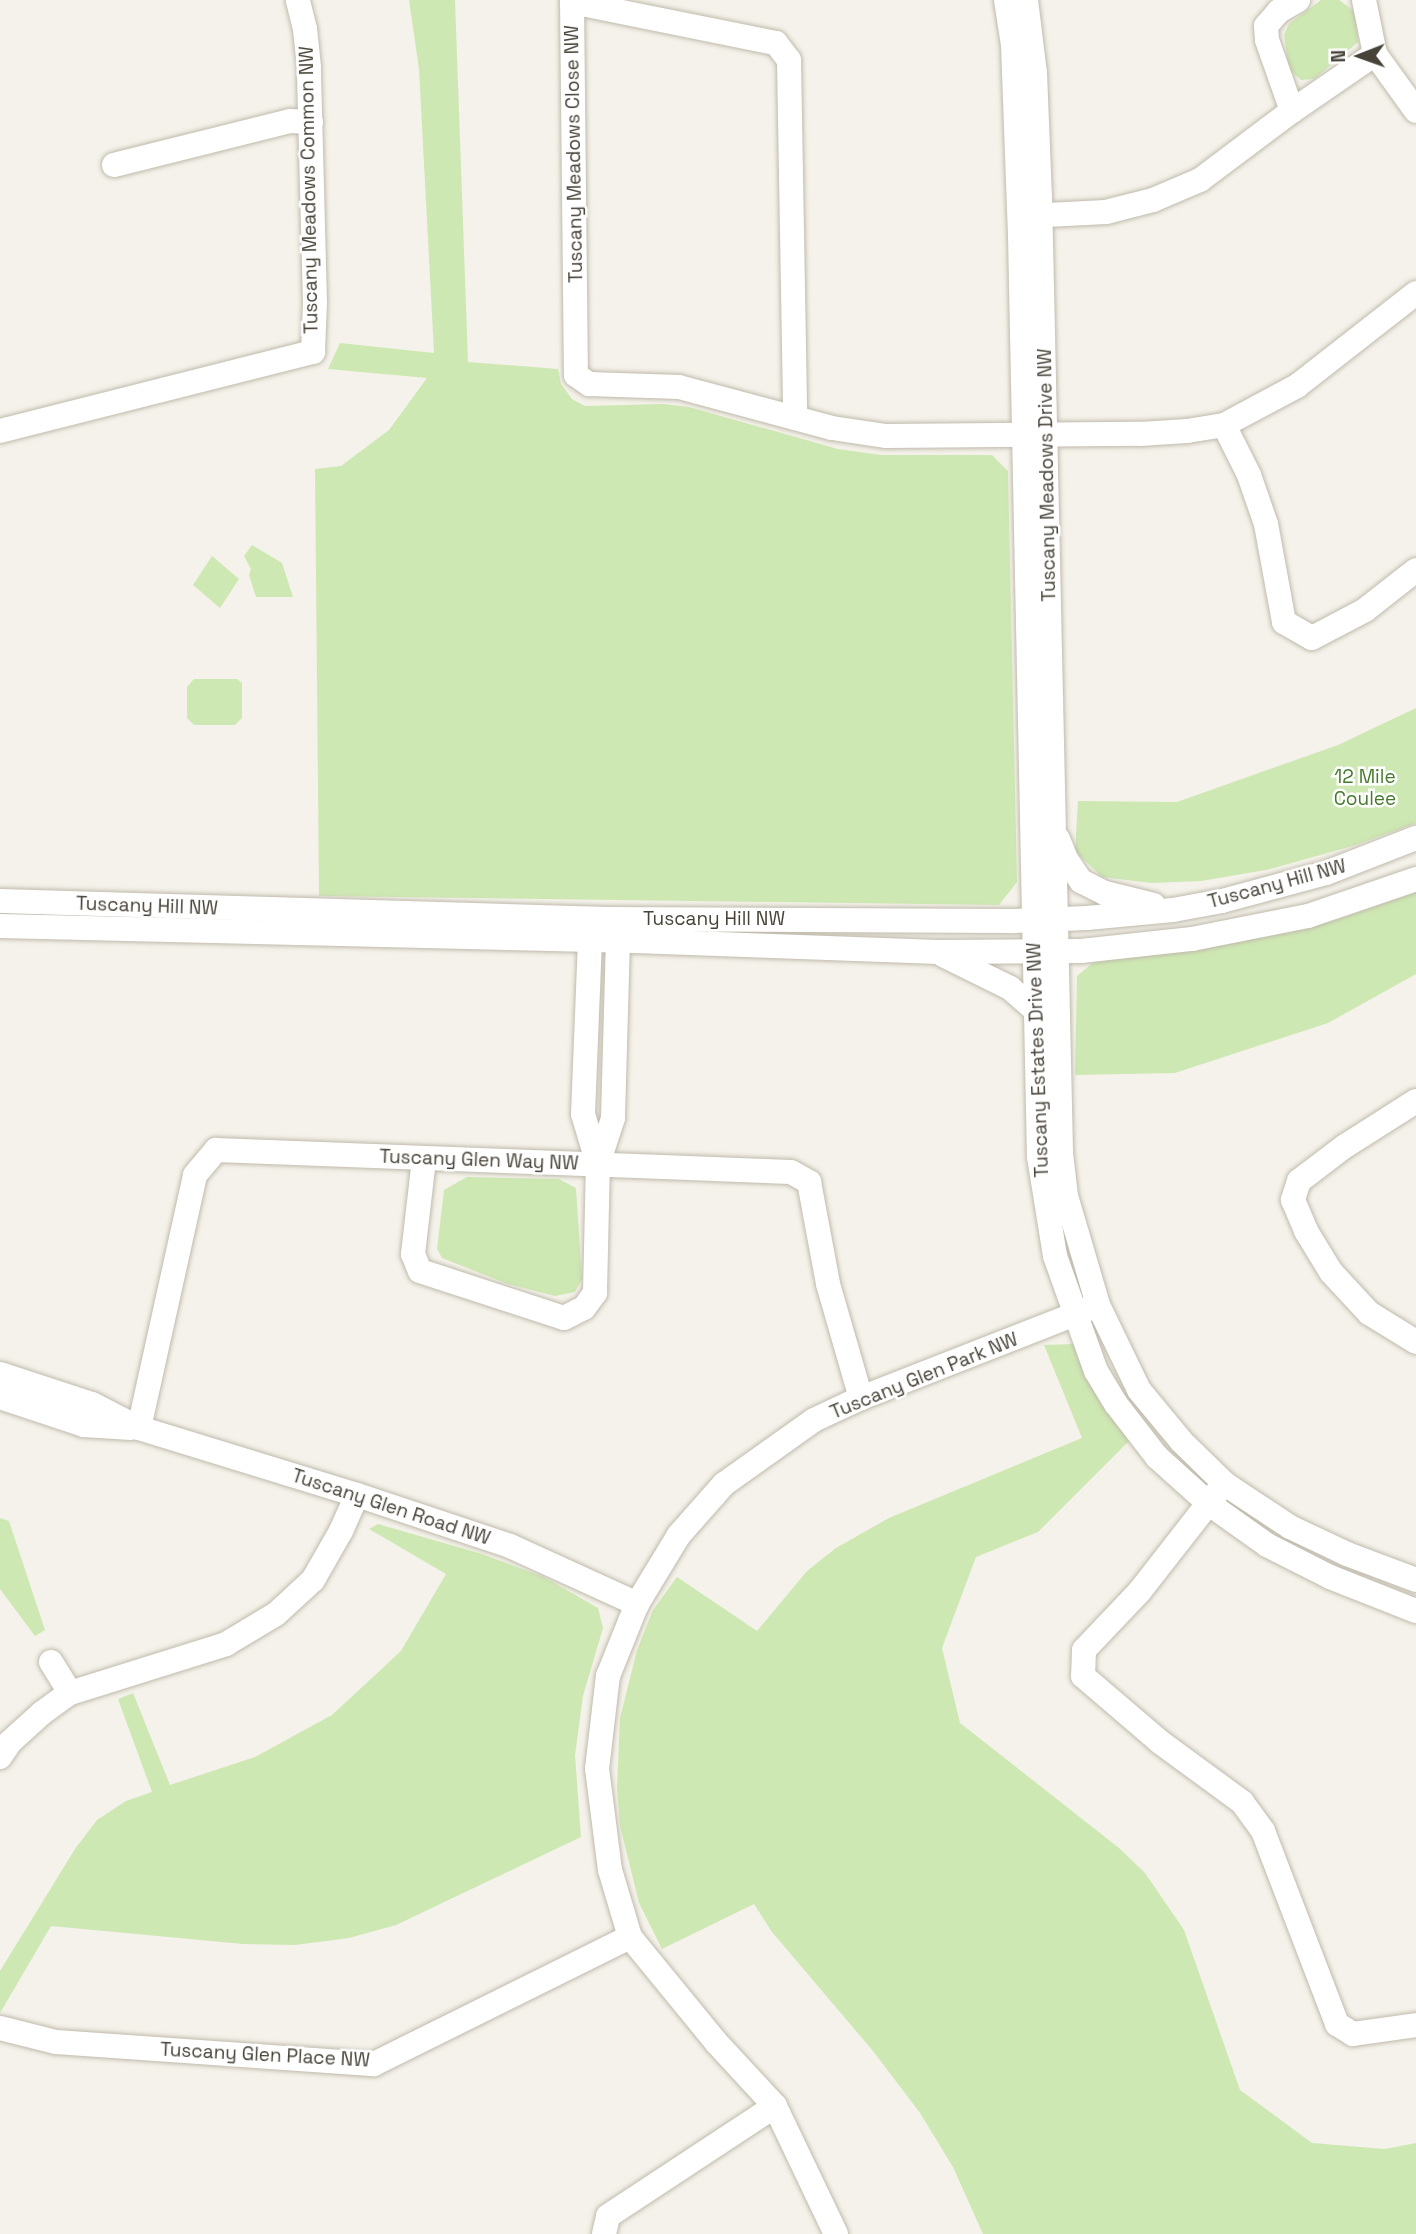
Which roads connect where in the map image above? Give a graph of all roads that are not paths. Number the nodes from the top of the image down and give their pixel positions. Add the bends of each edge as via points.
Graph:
1 (298, 0) edge
2 (1006, 0) edge
3 (1026, 0) edge
4 (1298, 0) edge
5 (1364, 0) edge
6 (572, 1) edge
7 (1375, 54) junction
8 (1292, 111) junction
9 (1416, 111) edge
10 (311, 122) junction
11 (114, 164) dead end
12 (1030, 215) junction
13 (1416, 293) edge
14 (795, 418) junction
15 (1224, 425) junction
16 (0, 431) edge
17 (1035, 435) junction
18 (1416, 570) edge
19 (1056, 832) junction
20 (1416, 838) edge
21 (1416, 879) edge
22 (0, 901) edge
23 (1173, 910) junction
24 (1045, 919) junction
25 (0, 926) edge
26 (612, 930) junction
27 (590, 940) junction
28 (1045, 951) junction
29 (938, 952) junction
30 (1035, 1010) junction
31 (1416, 1101) edge
32 (424, 1159) junction
33 (598, 1164) junction
34 (1098, 1305) junction
35 (1074, 1315) junction
36 (1416, 1342) edge
37 (0, 1374) edge
38 (0, 1397) edge
39 (861, 1398) junction
40 (139, 1428) junction
41 (1224, 1484) junction
42 (357, 1495) junction
43 (1208, 1503) junction
44 (1416, 1580) edge
45 (637, 1604) junction
46 (1416, 1611) edge
47 (51, 1662) dead end
48 (70, 1693) junction
49 (0, 1757) edge
50 (630, 1937) junction
51 (1416, 2025) edge
52 (0, 2028) edge
53 (775, 2106) junction
54 (604, 2234) edge
55 (836, 2234) edge

1 - 10 street, Tuscany Meadows Common NW via 309,67
2 - 12 street, Tuscany Meadows Drive NW
3 - 12 street, Tuscany Meadows Drive NW via 1035,73
4 - 8 street via 1266,26
5 - 7 street
6 - 14 street, Tuscany Meadows Close NW via 776,43 789,60
6 - 14 street, Tuscany Meadows Close NW via 576,375 589,384 679,387
7 - 8 street
7 - 9 street
8 - 12 street via 1200,180 1153,200 1106,212
10 - 11 street via 289,121
10 - 16 street, Tuscany Meadows Common NW via 313,352
12 - 17 street, Tuscany Meadows Drive NW
13 - 15 street via 1297,386
14 - 17 street, Tuscany Meadows Close NW via 886,436
15 - 17 street, Tuscany Meadows Close NW via 1140,434
15 - 18 street via 1266,524 1284,622 1312,638 1365,610
17 - 19 street, Tuscany Meadows Drive NW
17 - 24 street, Tuscany Meadows Drive NW
19 - 23 street via 1081,881 1105,893
19 - 24 street, Tuscany Meadows Drive NW
20 - 23 street, Tuscany Hill NW via 1326,873
21 - 28 street, Tuscany Hill NW via 1308,916 1144,946
22 - 26 street, Tuscany Hill NW
23 - 24 street, Tuscany Hill NW
24 - 26 street, Tuscany Hill NW
24 - 28 street, Tuscany Estates Drive NW
25 - 27 street, Tuscany Hill NW
26 - 27 street
26 - 29 street, Tuscany Hill NW
26 - 33 street via 613,1118
27 - 33 street via 583,1115
28 - 29 street, Tuscany Hill NW
28 - 30 street, Tuscany Estates Drive NW
28 - 34 street, Tuscany Estates Drive NW via 1066,1196
29 - 30 street via 1010,988
30 - 35 street, Tuscany Estates Drive NW via 1043,1191 1055,1256
31 - 36 street via 1299,1181 1293,1200 1331,1272 1369,1313
32 - 33 street, Tuscany Glen Way NW
32 - 33 street via 413,1254 420,1271 564,1318 584,1308 595,1293
32 - 40 street, Tuscany Glen Way NW via 216,1150 195,1175
33 - 39 street, Tuscany Glen Way NW via 791,1172 809,1182 828,1284
34 - 35 street, Tuscany Glen Park NW
34 - 41 street, Tuscany Estates Drive NW via 1139,1390
35 - 39 street, Tuscany Glen Park NW
35 - 43 street, Tuscany Estates Drive NW via 1096,1371 1116,1404 1157,1457
37 - 40 street, Tuscany Glen Road NW via 92,1404
38 - 40 street, Tuscany Glen Road NW via 84,1425
39 - 45 street, Tuscany Glen Park NW via 814,1420 724,1484 680,1535
40 - 42 street, Tuscany Glen Road NW
41 - 43 street
41 - 44 street, Tuscany Estates Drive NW via 1290,1527
42 - 45 street, Tuscany Glen Road NW via 510,1546
42 - 48 street via 313,1580 276,1614 226,1644
43 - 46 street, Tuscany Estates Drive NW via 1267,1545 1330,1577
43 - 51 street via 1140,1591 1084,1650 1083,1676 1160,1742 1242,1802 1263,1831 1337,2024 1353,2034
45 - 50 street, Tuscany Glen Park NW via 608,1676 597,1769 610,1870
47 - 48 street
48 - 49 street via 41,1713
50 - 52 street, Tuscany Glen Place NW via 374,2064 56,2042
50 - 53 street, Tuscany Glen Park NW
53 - 54 street via 608,2216
53 - 55 street, Tuscany Glen Park NW

